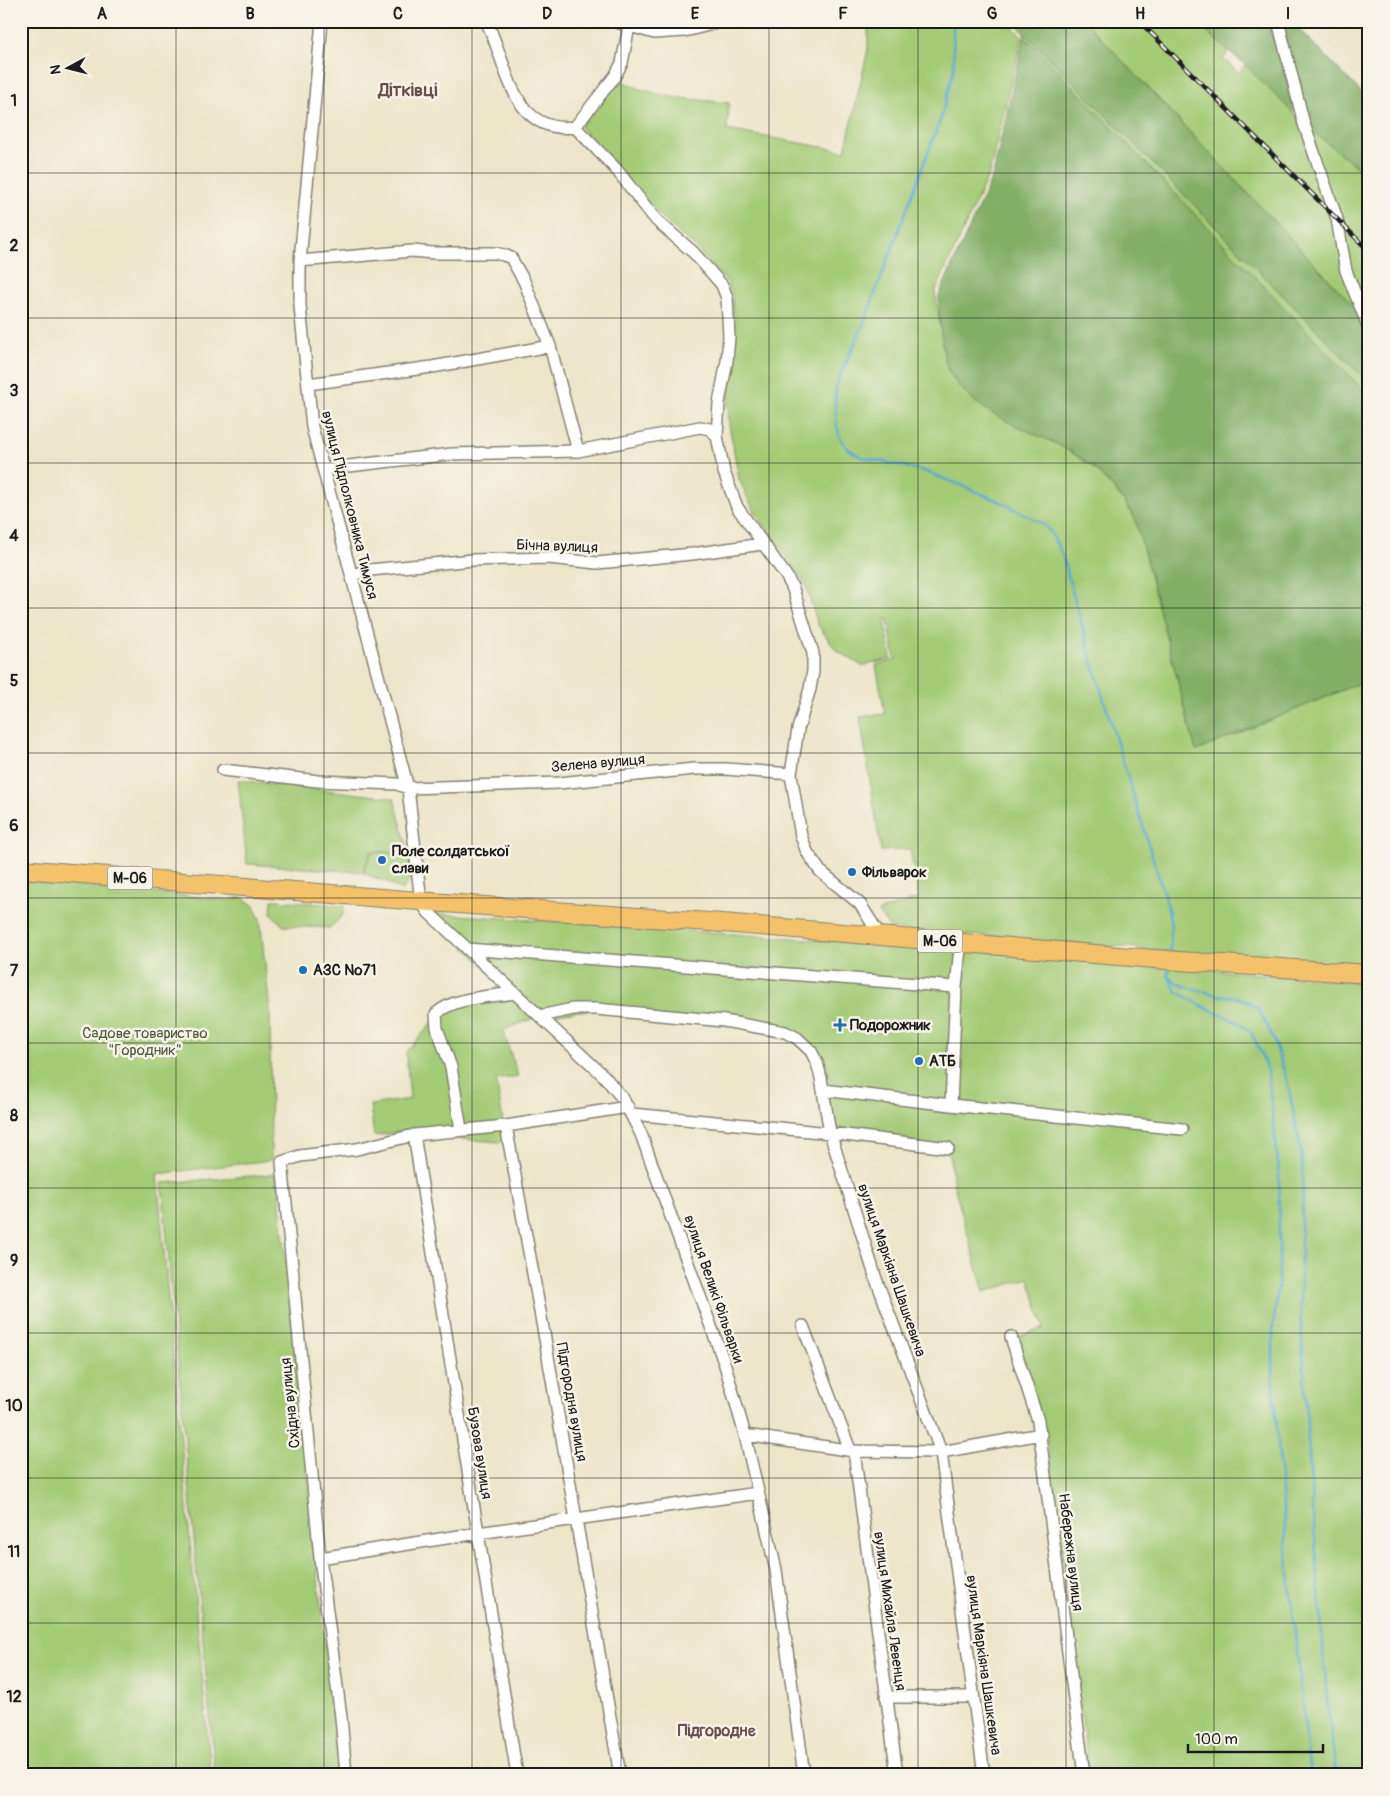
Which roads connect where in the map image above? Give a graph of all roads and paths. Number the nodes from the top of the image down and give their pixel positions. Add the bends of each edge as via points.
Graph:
1 (322, 21) edge
2 (486, 21) edge
3 (613, 21) edge
4 (724, 21) edge
5 (1278, 21) edge
6 (630, 24) edge
7 (575, 127) junction
8 (300, 261) junction
9 (1369, 328) edge
10 (550, 346) junction
11 (308, 384) junction
12 (717, 436) junction
13 (578, 451) junction
14 (323, 469) junction
15 (762, 544) junction
16 (352, 575) junction
17 (223, 770) dead end
18 (791, 774) junction
19 (408, 788) junction
20 (21, 870) edge
21 (421, 902) junction
22 (881, 937) junction
23 (961, 941) junction
24 (466, 949) junction
25 (1369, 974) edge
26 (956, 987) junction
27 (514, 993) junction
28 (540, 1016) junction
29 (823, 1090) junction
30 (951, 1105) junction
31 (630, 1110) junction
32 (506, 1126) junction
33 (1182, 1129) dead end
34 (461, 1130) junction
35 (830, 1133) junction
36 (414, 1135) junction
37 (948, 1148) dead end
38 (803, 1326) dead end
39 (1011, 1336) dead end
40 (1040, 1434) junction
41 (745, 1435) junction
42 (852, 1451) junction
43 (941, 1452) junction
44 (758, 1493) junction
45 (577, 1518) junction
46 (478, 1533) junction
47 (320, 1558) junction
48 (886, 1697) junction
49 (973, 1698) junction
50 (346, 1775) edge
51 (516, 1775) edge
52 (620, 1775) edge
53 (804, 1775) edge
54 (896, 1775) edge
55 (984, 1775) edge
56 (1084, 1775) edge

1 - 8 street, вулиця Підполковника Тимуся
2 - 7 street via 511,86 526,112 546,125
3 - 6 street
4 - 6 street via 685,31 654,32
5 - 9 street via 1304,124 1337,219 1346,271
6 - 7 street via 622,63
7 - 12 street via 616,169 656,220 694,253 722,285 727,298 729,337
8 - 10 street via 412,250 504,255 515,265
8 - 11 street, вулиця Підполковника Тимуся via 300,306
10 - 11 street
10 - 13 street
11 - 14 street, вулиця Підполковника Тимуся via 312,427
12 - 13 street via 710,429 700,427
12 - 15 street via 730,489
13 - 14 street via 452,454
14 - 16 street, вулиця Підполковника Тимуся
15 - 16 street, Бічна вулиця via 597,563 549,558 473,560 370,570
15 - 18 street via 793,589 813,653 810,689 798,730
16 - 19 street, вулиця Підполковника Тимуся
17 - 19 street, Зелена вулиця via 318,781 397,784
18 - 19 street, Зелена вулиця via 694,769 559,783
18 - 22 street via 801,836 808,852 828,879 860,904
19 - 21 street, вулиця Підполковника Тимуся
20 - 21 highway, М-06
21 - 22 highway, М-06
21 - 24 street, вулиця Великі Фільварки
22 - 23 highway, М-06
23 - 25 highway, М-06
23 - 26 street
24 - 26 street
24 - 27 street, вулиця Великі Фільварки
26 - 30 street
27 - 28 street, вулиця Великі Фільварки
27 - 34 street via 458,1002 443,1007 436,1014 437,1028 451,1067
28 - 29 street, вулиця Маркіяна Шашкевича via 573,1009 596,1009 724,1021 785,1032 798,1038 810,1051 817,1062
28 - 31 street, вулиця Великі Фільварки via 615,1087
29 - 30 street
29 - 35 street, вулиця Маркіяна Шашкевича
30 - 33 street
31 - 32 street
31 - 35 street
31 - 41 street, вулиця Великі Фільварки via 725,1364
32 - 34 street
32 - 45 street, Підгородня вулиця
34 - 36 street
35 - 37 street
35 - 43 street, вулиця Маркіяна Шашкевича via 876,1279
36 - 46 street, Бузова вулиця
36 - 47 street, Східна вулиця via 282,1162
38 - 42 street, вулиця Михайла Левенця
39 - 40 street, Набережна вулиця via 1034,1404
40 - 43 street
40 - 56 street, Набережна вулиця
41 - 42 street
41 - 44 street, вулиця Великі Фільварки
42 - 43 street
42 - 48 street, вулиця Михайла Левенця
43 - 49 street, вулиця Маркіяна Шашкевича
44 - 45 street
44 - 53 street, вулиця Великі Фільварки via 776,1570
45 - 46 street
45 - 52 street, Підгородня вулиця
46 - 47 street
46 - 51 street, Бузова вулиця
47 - 50 street, Східна вулиця
48 - 49 street
48 - 54 street, вулиця Михайла Левенця
49 - 55 street, вулиця Маркіяна Шашкевича

